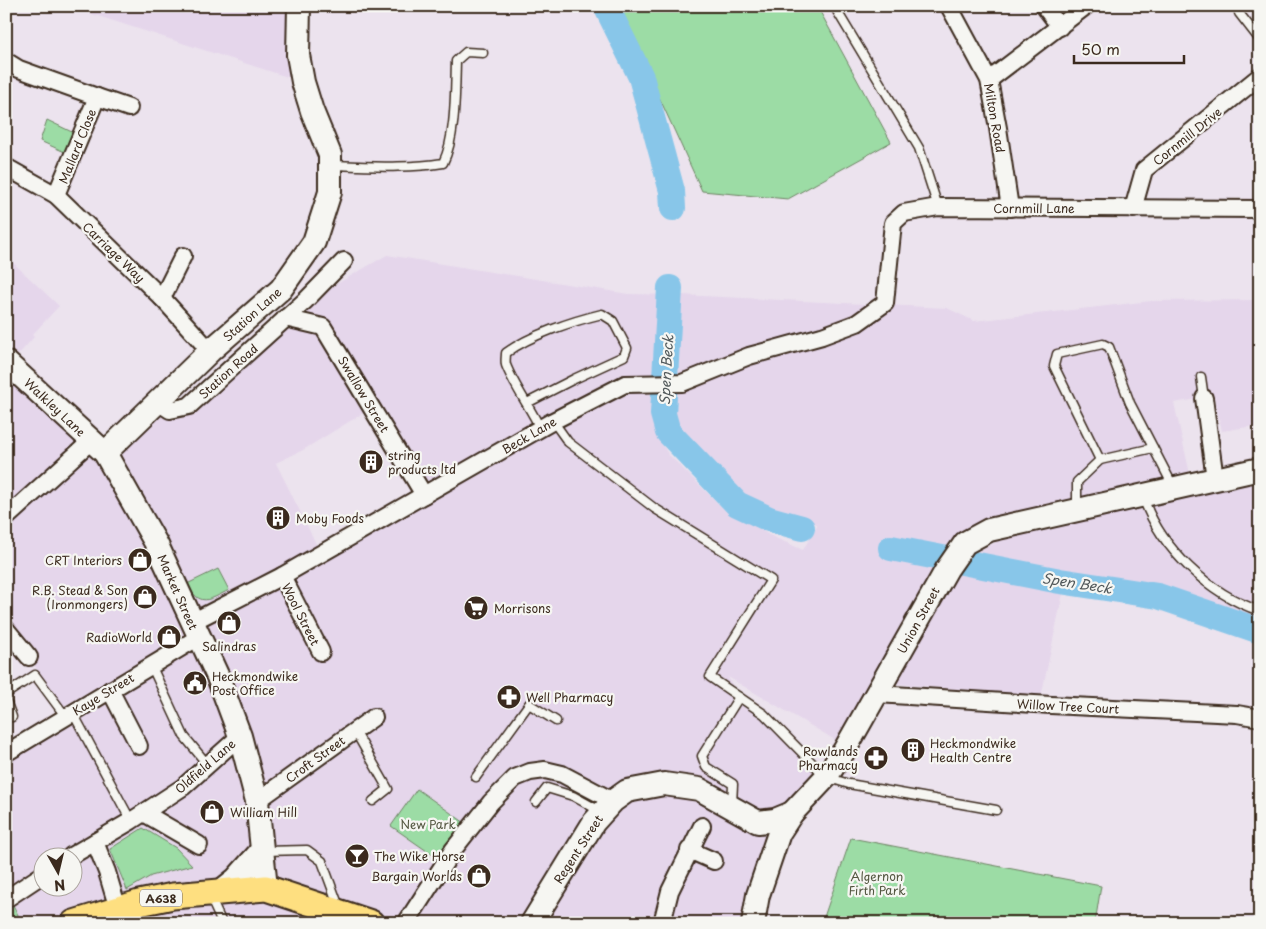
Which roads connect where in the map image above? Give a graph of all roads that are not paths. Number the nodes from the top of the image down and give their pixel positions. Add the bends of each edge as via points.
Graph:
1 (299, 6) edge
2 (834, 6) edge
3 (950, 6) edge
4 (1044, 6) edge
5 (1086, 6) edge
6 (1239, 13) dead end
7 (1060, 27) junction
8 (1260, 40) edge
9 (483, 53) dead end
10 (6, 61) edge
11 (989, 80) junction
12 (1257, 80) edge
13 (97, 97) junction
14 (129, 108) dead end
15 (330, 165) junction
16 (6, 167) edge
17 (56, 195) junction
18 (938, 207) junction
19 (1010, 208) junction
20 (1133, 209) junction
21 (1260, 209) edge
22 (183, 256) dead end
23 (344, 261) dead end
24 (162, 298) junction
25 (885, 303) joint
26 (285, 318) junction
27 (210, 351) junction
28 (7, 365) edge
29 (1200, 377) dead end
30 (1204, 398) joint
31 (158, 402) junction
32 (527, 403) junction
33 (547, 425) junction
34 (98, 447) junction
35 (1153, 448) junction
36 (1100, 460) junction
37 (1260, 469) edge
38 (1215, 479) junction
39 (1174, 488) junction
40 (424, 495) junction
41 (1142, 495) junction
42 (1077, 510) junction
43 (6, 518) edge
44 (282, 576) junction
45 (1260, 611) edge
46 (6, 629) edge
47 (196, 629) junction
48 (321, 652) dead end
49 (29, 657) dead end
50 (151, 665) junction
51 (110, 690) junction
52 (6, 694) edge
53 (876, 694) junction
54 (739, 697) junction
55 (6, 701) edge
56 (69, 714) junction
57 (12, 717) dead end
58 (374, 717) dead end
59 (1260, 718) edge
60 (556, 721) dead end
61 (354, 731) junction
62 (240, 736) junction
63 (139, 746) dead end
64 (7, 752) edge
65 (207, 764) junction
66 (476, 777) dead end
67 (826, 777) junction
68 (373, 800) dead end
69 (257, 801) junction
70 (536, 802) dead end
71 (607, 807) junction
72 (996, 810) dead end
73 (740, 812) junction
74 (792, 814) junction
75 (138, 817) junction
76 (702, 826) dead end
77 (95, 842) junction
78 (198, 845) dead end
79 (82, 850) edge
80 (690, 850) junction
81 (261, 851) junction
82 (714, 861) dead end
83 (769, 862) junction
84 (32, 882) edge
85 (266, 888) junction
86 (215, 892) junction
87 (6, 899) edge
88 (118, 909) junction
89 (341, 913) junction
90 (74, 923) edge
91 (222, 923) edge
92 (371, 923) edge
93 (406, 923) edge
94 (532, 923) edge
95 (662, 923) edge
96 (753, 923) edge

1 - 15 street, Station Lane via 298,55 303,82 330,155
2 - 18 lane via 919,148
3 - 11 street, Milton Road
4 - 7 street
5 - 7 street
6 - 8 lane
7 - 11 street
9 - 15 lane via 466,52 456,61 454,108 448,152 443,163
10 - 13 street, Mallard Close via 19,70
11 - 19 street, Milton Road
12 - 20 street, Cornmill Drive via 1144,170
13 - 14 street, Mallard Close
13 - 17 street, Mallard Close
15 - 27 street, Station Lane via 330,192 314,242 282,289
16 - 17 street, Carriage Way
17 - 24 street, Carriage Way
18 - 19 street, Cornmill Lane
18 - 25 street, Cornmill Lane via 904,213 892,223
19 - 20 street, Cornmill Lane
20 - 21 street, Cornmill Lane
22 - 24 street
23 - 26 street, Station Road
24 - 27 street, Carriage Way
25 - 33 street, Beck Lane via 857,323 748,356 682,383 625,384
26 - 31 street, Station Road via 189,406 170,410
26 - 40 street, Swallow Street via 323,327
27 - 31 street, Station Lane
28 - 34 street, Walkley Lane
29 - 30 lane
30 - 38 street
31 - 34 street
32 - 32 lane via 506,363 506,353 518,344 585,318 602,314 613,320 627,348 624,356
32 - 33 lane
33 - 40 street, Beck Lane
33 - 54 lane via 654,508 770,580 710,677
34 - 43 street
34 - 47 street, Market Street via 157,545
35 - 36 lane
35 - 36 lane via 1130,403 1109,347 1103,344 1057,354 1054,366
35 - 39 lane
36 - 42 lane via 1077,482
37 - 38 street, Union Street
38 - 39 street, Union Street
39 - 41 street, Union Street
40 - 44 street, Beck Lane
41 - 42 street, Union Street
41 - 45 lane via 1149,515 1187,564 1224,595
42 - 53 street, Union Street via 989,530 965,543
44 - 47 street, Beck Lane
44 - 48 street, Wool Street
46 - 49 street
47 - 50 street, Kaye Street
47 - 62 street, Market Street
50 - 51 street, Kaye Street
50 - 65 lane via 184,736
51 - 56 street, Kaye Street
51 - 63 street
52 - 56 lane via 34,675
53 - 59 street, Willow Tree Court via 1237,714
53 - 67 street, Union Street
54 - 67 lane via 764,714
54 - 73 lane via 702,756 706,768 733,784
55 - 57 lane
56 - 64 street, Kaye Street
56 - 75 lane
58 - 61 street, Croft Street
60 - 66 lane via 529,704
61 - 68 lane via 388,789
61 - 69 street, Croft Street
62 - 65 street, Oldfield Lane
62 - 69 street, Market Street
65 - 75 street, Oldfield Lane via 183,787
67 - 72 lane
67 - 74 street, Union Street
69 - 81 street, Market Street
70 - 71 lane via 547,788
71 - 73 street, Regent Street via 627,791 664,784 699,789
71 - 93 street via 562,774 544,770 515,778 491,802 453,850
71 - 94 street, Regent Street via 594,822
73 - 74 street, Regent Street via 758,822
73 - 83 street, Regent Street via 762,838
74 - 83 street, Union Street via 779,833
75 - 77 street, Oldfield Lane
75 - 78 street
76 - 80 street
77 - 79 street, Oldfield Lane
77 - 88 street
80 - 82 street
80 - 95 street via 670,891
81 - 85 street, Market Street
81 - 86 street via 236,879
81 - 89 lane via 307,850 322,861
83 - 96 street, Union Street
84 - 87 street
85 - 86 main road, A638
85 - 89 main road, A638
86 - 88 main road, A638 via 173,896
86 - 91 lane
88 - 90 main road, A638
89 - 92 main road, A638

